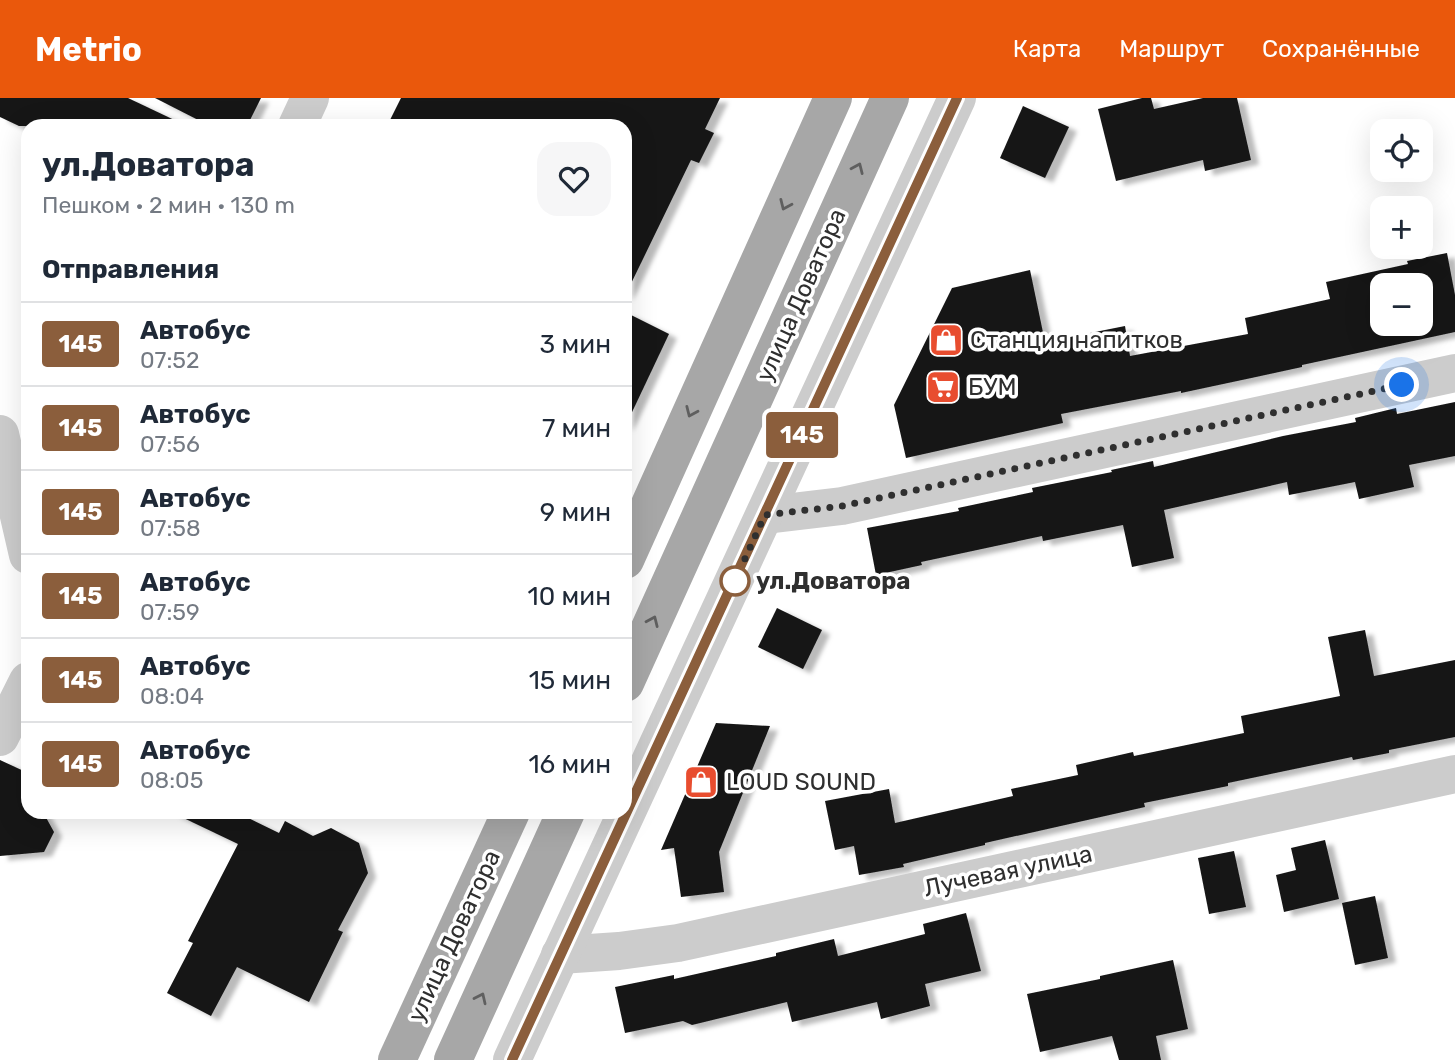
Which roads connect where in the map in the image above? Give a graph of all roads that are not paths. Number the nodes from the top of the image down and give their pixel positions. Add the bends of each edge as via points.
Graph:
1 (310, 98) edge
2 (833, 98) edge
3 (890, 98) edge
4 (957, 98) edge
5 (300, 119) edge
6 (1455, 373) edge
7 (0, 434) edge
8 (765, 515) junction
9 (21, 522) edge
10 (632, 544) edge
11 (632, 668) edge
12 (21, 695) edge
13 (0, 737) edge
14 (1455, 775) edge
15 (632, 800) edge
16 (508, 819) edge
17 (563, 819) edge
18 (623, 819) edge
19 (560, 955) junction
20 (397, 1060) edge
21 (453, 1060) edge
22 (512, 1060) edge

1 - 5 street
2 -> 10 main road
11 -> 3 main road, улица Доватора
4 - 8 street
6 - 8 street via 842,506
7 - 9 street
8 - 15 street
12 - 13 street
14 - 19 street, Лучевая улица via 678,943
16 - 20 main road, улица Доватора
21 -> 17 main road, улица Доватора
18 - 19 street
19 - 22 street

